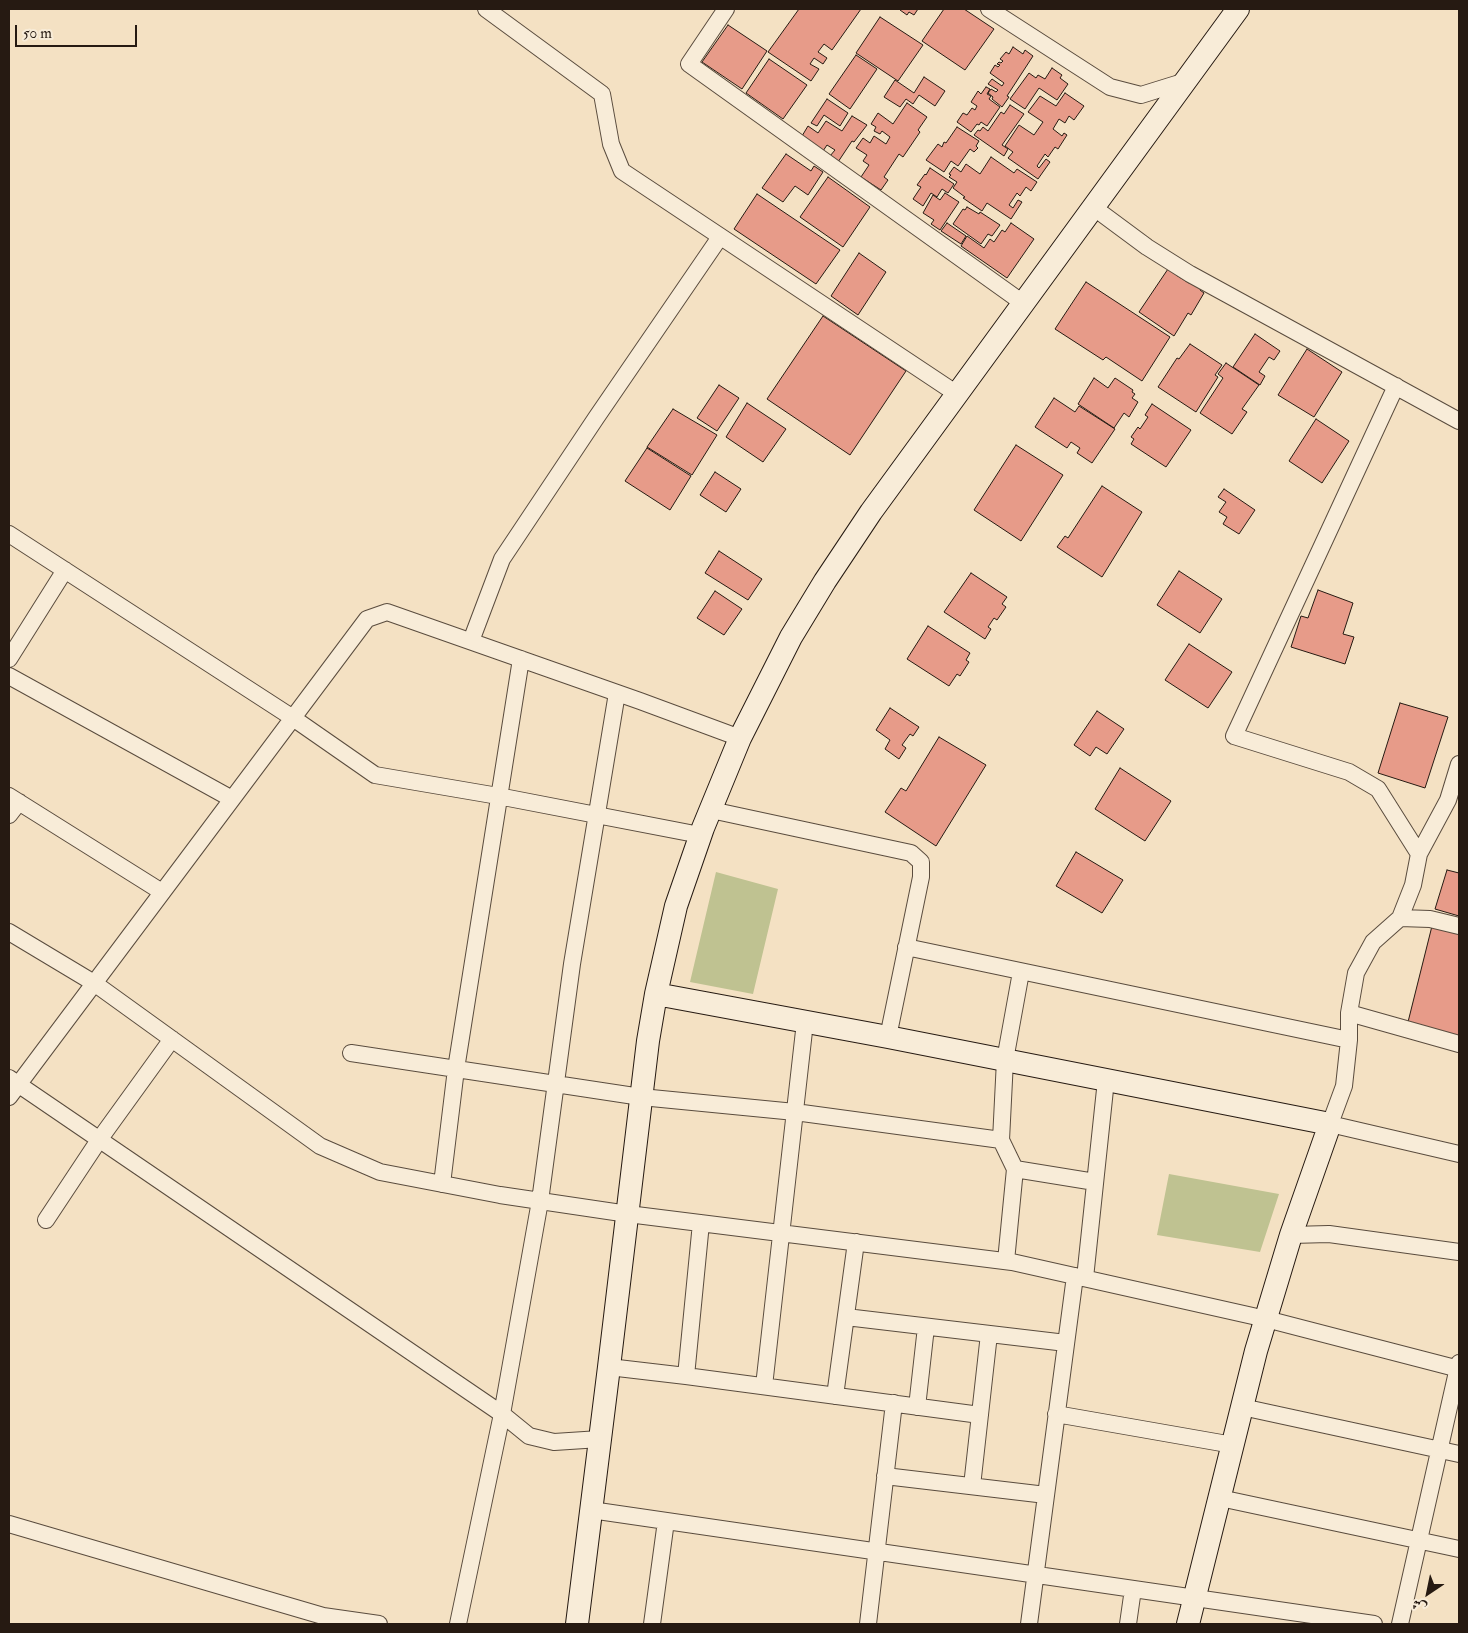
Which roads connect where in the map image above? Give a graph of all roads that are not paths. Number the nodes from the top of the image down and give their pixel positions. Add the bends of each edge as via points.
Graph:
1 (486, 9) edge
2 (726, 9) edge
3 (989, 9) edge
4 (1238, 9) edge
5 (1186, 81) junction
6 (1093, 208) junction
7 (720, 237) junction
8 (1023, 303) junction
9 (1396, 386) junction
10 (957, 394) junction
11 (1459, 421) edge
12 (9, 534) edge
13 (65, 570) junction
14 (471, 641) junction
15 (9, 659) edge
16 (521, 659) junction
17 (9, 676) edge
18 (617, 693) junction
19 (293, 718) junction
20 (740, 738) junction
21 (1459, 764) edge
22 (498, 796) junction
23 (14, 799) edge
24 (232, 799) junction
25 (1454, 802) edge
26 (711, 810) junction
27 (9, 815) edge
28 (597, 816) junction
29 (700, 835) junction
30 (1419, 854) junction
31 (162, 892) junction
32 (1400, 918) junction
33 (1459, 926) edge
34 (9, 932) edge
35 (906, 948) junction
36 (1021, 972) junction
37 (94, 983) junction
38 (656, 994) junction
39 (1349, 1013) junction
40 (805, 1022) junction
41 (888, 1037) junction
42 (172, 1039) junction
43 (1349, 1040) junction
44 (1459, 1044) edge
45 (351, 1053) dead end
46 (1006, 1060) junction
47 (456, 1069) junction
48 (1106, 1080) junction
49 (556, 1084) junction
50 (12, 1086) edge
51 (641, 1097) junction
52 (795, 1112) junction
53 (1330, 1124) junction
54 (99, 1140) junction
55 (1001, 1140) junction
56 (1459, 1154) edge
57 (1015, 1169) junction
58 (1095, 1182) junction
59 (442, 1184) junction
60 (540, 1201) junction
61 (628, 1214) junction
62 (46, 1220) dead end
63 (701, 1223) junction
64 (781, 1232) junction
65 (1290, 1235) junction
66 (856, 1242) junction
67 (1459, 1252) edge
68 (1006, 1261) junction
69 (1080, 1277) junction
70 (846, 1317) junction
71 (1266, 1319) junction
72 (926, 1327) junction
73 (989, 1334) junction
74 (1066, 1343) junction
75 (609, 1367) junction
76 (1459, 1367) edge
77 (686, 1376) junction
78 (764, 1386) junction
79 (835, 1396) junction
80 (894, 1404) junction
81 (917, 1407) junction
82 (1242, 1407) junction
83 (502, 1414) junction
84 (1056, 1414) junction
85 (980, 1415) junction
86 (600, 1439) junction
87 (1233, 1445) junction
88 (1439, 1450) junction
89 (1459, 1454) edge
90 (885, 1476) junction
91 (972, 1486) junction
92 (1046, 1496) junction
93 (1220, 1498) junction
94 (591, 1510) junction
95 (666, 1521) junction
96 (9, 1524) edge
97 (1419, 1540) junction
98 (1459, 1549) edge
99 (876, 1552) junction
100 (1035, 1575) junction
101 (1133, 1589) junction
102 (1195, 1598) junction
103 (379, 1624) edge
104 (458, 1624) edge
105 (577, 1624) edge
106 (652, 1624) edge
107 (868, 1624) edge
108 (1028, 1624) edge
109 (1128, 1624) edge
110 (1188, 1624) edge
111 (1374, 1624) edge
112 (1400, 1624) edge

1 - 7 street via 602,94 611,144 622,171
2 - 8 street via 689,64
3 - 5 street via 1110,88 1141,95
4 - 5 street
5 - 6 street
6 - 8 street
6 - 9 street via 1190,274
7 - 10 street
7 - 14 street via 502,559
8 - 10 street
9 - 11 street
9 - 30 street via 1234,736 1349,772 1378,790
10 - 20 street via 825,580 791,637
12 - 13 street
13 - 15 street
13 - 19 street
14 - 16 street
14 - 19 street via 388,612 367,619
16 - 18 street
16 - 22 street
17 - 24 street
18 - 20 street
18 - 28 street
19 - 22 street via 375,775
19 - 24 street
20 - 26 street
21 - 25 street
22 - 28 street
22 - 47 street
23 - 27 street
23 - 31 street
24 - 31 street
25 - 30 street
26 - 29 street
26 - 35 street via 911,853 921,862
28 - 29 street
28 - 49 street
29 - 38 street via 676,906
30 - 32 street via 1413,885
31 - 37 street
32 - 33 street via 1430,919
32 - 39 street via 1372,942 1356,973
34 - 37 street
35 - 36 street
35 - 41 street
36 - 43 street
36 - 46 street
37 - 42 street
37 - 50 street
38 - 40 street
38 - 51 street
39 - 43 street
39 - 44 street
40 - 41 street
40 - 52 street
41 - 46 street
42 - 54 street
42 - 59 street via 320,1146 380,1172
43 - 53 street via 1344,1086
45 - 47 street
46 - 48 street
46 - 55 street
47 - 49 street
47 - 59 street
48 - 53 street
48 - 58 street
49 - 51 street
49 - 60 street
50 - 54 street
51 - 52 street
51 - 61 street
52 - 55 street
52 - 64 street
53 - 56 street
53 - 65 street
54 - 62 street
54 - 83 street
55 - 57 street
57 - 58 street
57 - 68 street
58 - 69 street
59 - 60 street
60 - 61 street
60 - 83 street
61 - 63 street
61 - 75 street
63 - 64 street
63 - 77 street
64 - 66 street
64 - 78 street
65 - 67 street via 1329,1234
65 - 71 street
66 - 68 street
66 - 70 street
68 - 69 street
69 - 71 street
69 - 74 street
70 - 72 street
70 - 79 street
71 - 76 street
71 - 82 street
72 - 73 street
72 - 81 street
73 - 74 street
73 - 85 street
74 - 84 street
75 - 77 street
75 - 86 street
76 - 88 street
77 - 78 street
78 - 79 street
79 - 80 street
80 - 81 street
80 - 90 street
81 - 85 street
82 - 87 street
82 - 88 street
83 - 86 street via 528,1436 554,1442
83 - 104 street
84 - 87 street
84 - 92 street
85 - 91 street
86 - 94 street
87 - 93 street
88 - 89 street
88 - 97 street
90 - 91 street
90 - 99 street
91 - 92 street
92 - 100 street
93 - 97 street
93 - 102 street
94 - 95 street
94 - 105 street
95 - 99 street
95 - 106 street
96 - 103 street via 323,1616
97 - 98 street
97 - 112 street
99 - 100 street
99 - 107 street
100 - 101 street
100 - 108 street
101 - 102 street
101 - 109 street
102 - 110 street
102 - 111 street

